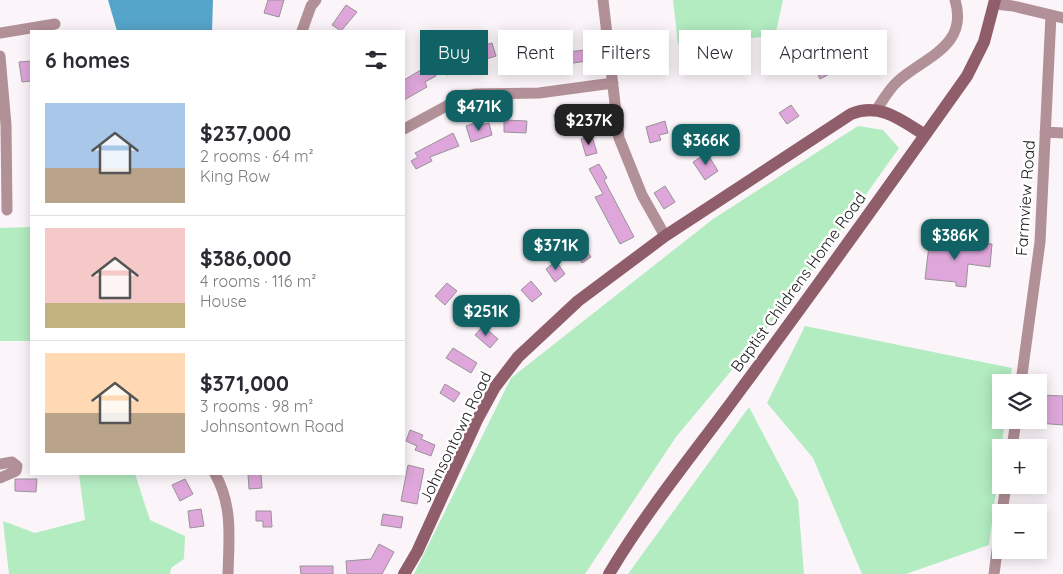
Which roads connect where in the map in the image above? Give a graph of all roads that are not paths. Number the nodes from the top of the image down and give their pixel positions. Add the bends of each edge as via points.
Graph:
1 (316, 0) edge
2 (603, 0) edge
3 (955, 0) edge
4 (995, 2) edge
5 (1051, 15) junction
6 (1063, 18) edge
7 (56, 24) dead end
8 (302, 30) edge
9 (0, 33) edge
10 (0, 56) edge
11 (613, 83) junction
12 (877, 109) junction
13 (405, 128) edge
14 (1045, 132) junction
15 (1063, 133) edge
16 (925, 135) junction
17 (7, 210) dead end
18 (665, 236) junction
19 (1022, 374) edge
20 (0, 464) edge
21 (215, 475) edge
22 (0, 478) edge
23 (996, 559) edge
24 (228, 574) edge
25 (404, 574) edge
26 (609, 574) edge
27 (994, 574) edge

1 - 8 street
2 - 11 street
3 - 12 street via 959,15 957,25 944,47 898,80
4 - 5 street
4 - 16 street, Baptist Childrens Home Road via 977,59
5 - 6 street
5 - 14 street, Farmview Road
7 - 9 street
10 - 17 street via 6,124
11 - 13 street via 539,93 475,94
11 - 18 street via 619,138 642,195
12 - 16 street
12 - 18 street, Johnsontown Road via 860,110 838,121
14 - 15 street
14 - 19 street, Farmview Road via 1040,242
16 - 26 street, Baptist Childrens Home Road via 649,512
18 - 25 street, Johnsontown Road via 545,329 506,371 477,420
20 - 22 street via 12,462 17,466 16,471
21 - 24 street via 226,497 228,511
23 - 27 street

